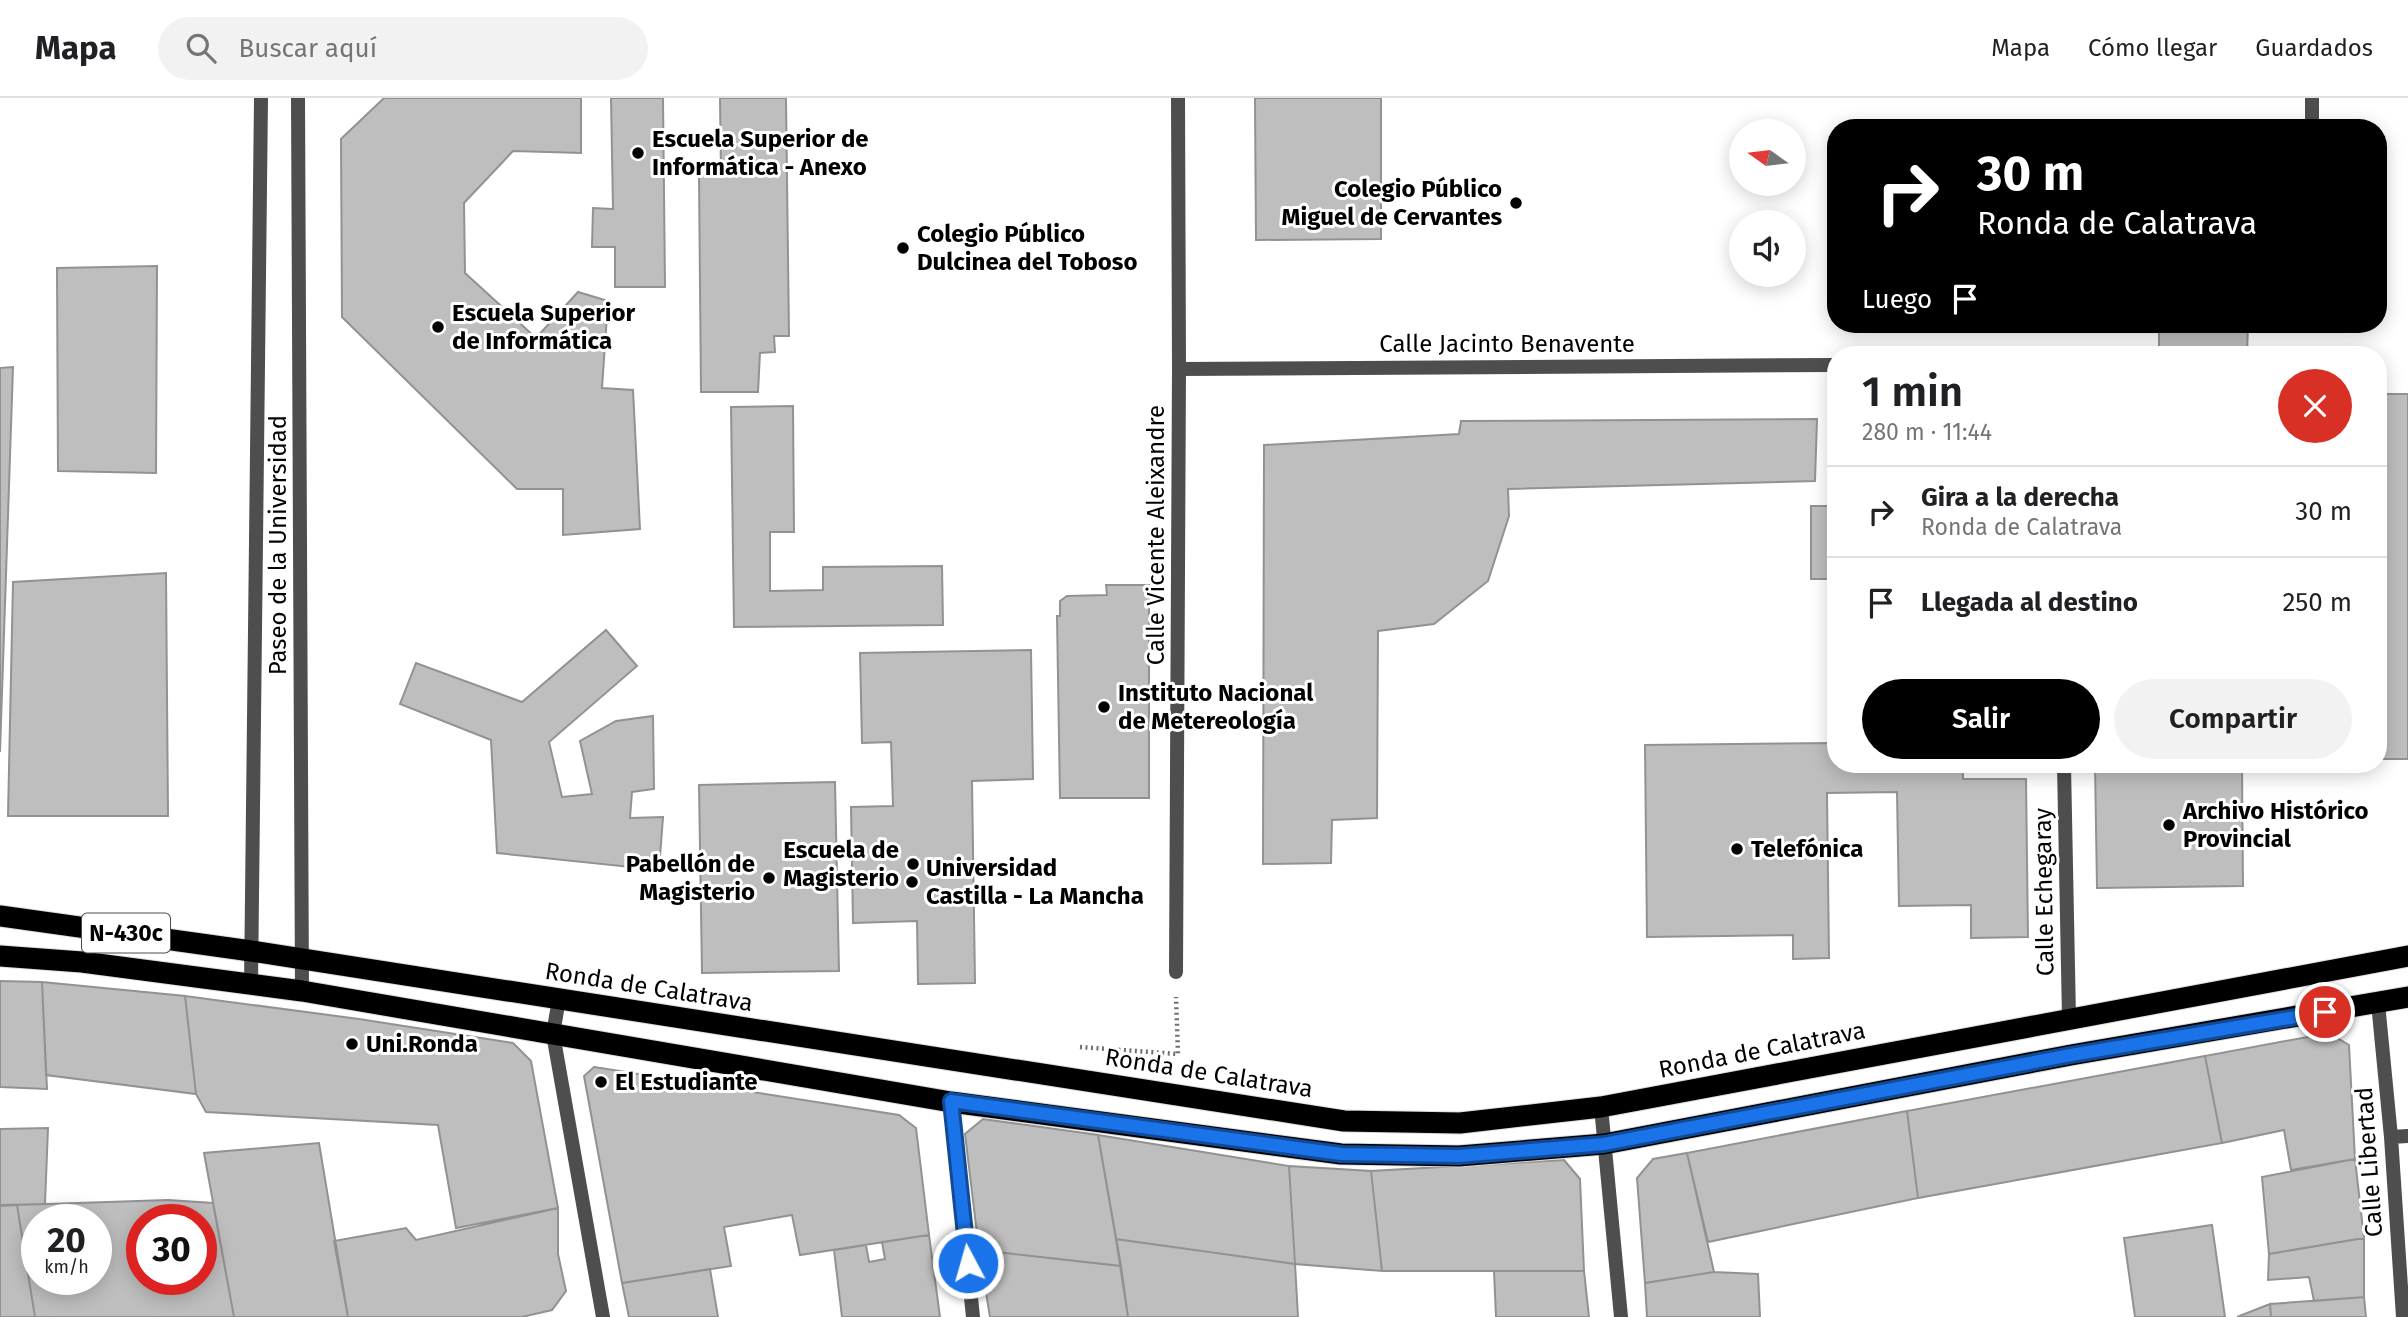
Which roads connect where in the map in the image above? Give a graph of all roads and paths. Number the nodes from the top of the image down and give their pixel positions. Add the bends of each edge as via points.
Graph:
1 (261, 98) edge
2 (298, 98) edge
3 (1178, 98) edge
4 (2312, 98) edge
5 (2312, 119) edge
6 (1827, 365) edge
7 (1179, 369) junction
8 (2064, 773) edge
9 (0, 916) edge
10 (251, 951) junction
11 (0, 956) edge
12 (2408, 956) edge
13 (303, 958) junction
14 (1176, 972) joint
15 (251, 985) junction
16 (302, 991) junction
17 (2408, 997) edge
18 (559, 999) junction
19 (2378, 1003) junction
20 (2068, 1018) junction
21 (553, 1034) junction
22 (1057, 1076) junction
23 (951, 1101) junction
24 (1601, 1107) junction
25 (2408, 1136) edge
26 (2390, 1137) junction
27 (1604, 1144) junction
28 (603, 1317) edge
29 (973, 1317) edge
30 (1621, 1317) edge
31 (2403, 1317) edge

1 - 10 street, Paseo de la Universidad
2 - 13 street, Paseo de la Universidad
3 - 7 street, Calle Vicente Aleixandre
4 - 5 street
6 - 7 street, Calle Jacinto Benavente
7 - 14 street, Calle Vicente Aleixandre
8 - 20 street, Calle Echegaray
9 - 10 highway, Ronda de Calatrava / N-430c
10 - 13 highway, Ronda de Calatrava / N-430c
10 - 15 street, Paseo de la Universidad
11 - 15 highway, N-430c
12 - 20 highway, Ronda de Calatrava / N-430c
13 - 16 street, Paseo de la Universidad
13 - 18 highway, Ronda de Calatrava / N-430c
14 - 22 path via 1178,1054 1057,1046
15 - 16 highway, N-430c
16 - 21 highway, N-430c
17 - 19 highway, N-430c
18 - 21 street
18 - 22 highway, Ronda de Calatrava / N-430c
19 - 26 street, Calle Libertad
19 - 27 highway, N-430c via 2071,1055
20 - 24 highway, Ronda de Calatrava / N-430c
21 - 23 highway, N-430c
21 - 28 street
22 - 24 highway, Ronda de Calatrava / N-430c via 1344,1121 1460,1122
23 - 27 highway, N-430c via 1341,1154 1459,1156
23 - 29 street
24 - 27 street
25 - 26 street
26 - 31 street, Calle Libertad
27 - 30 street

